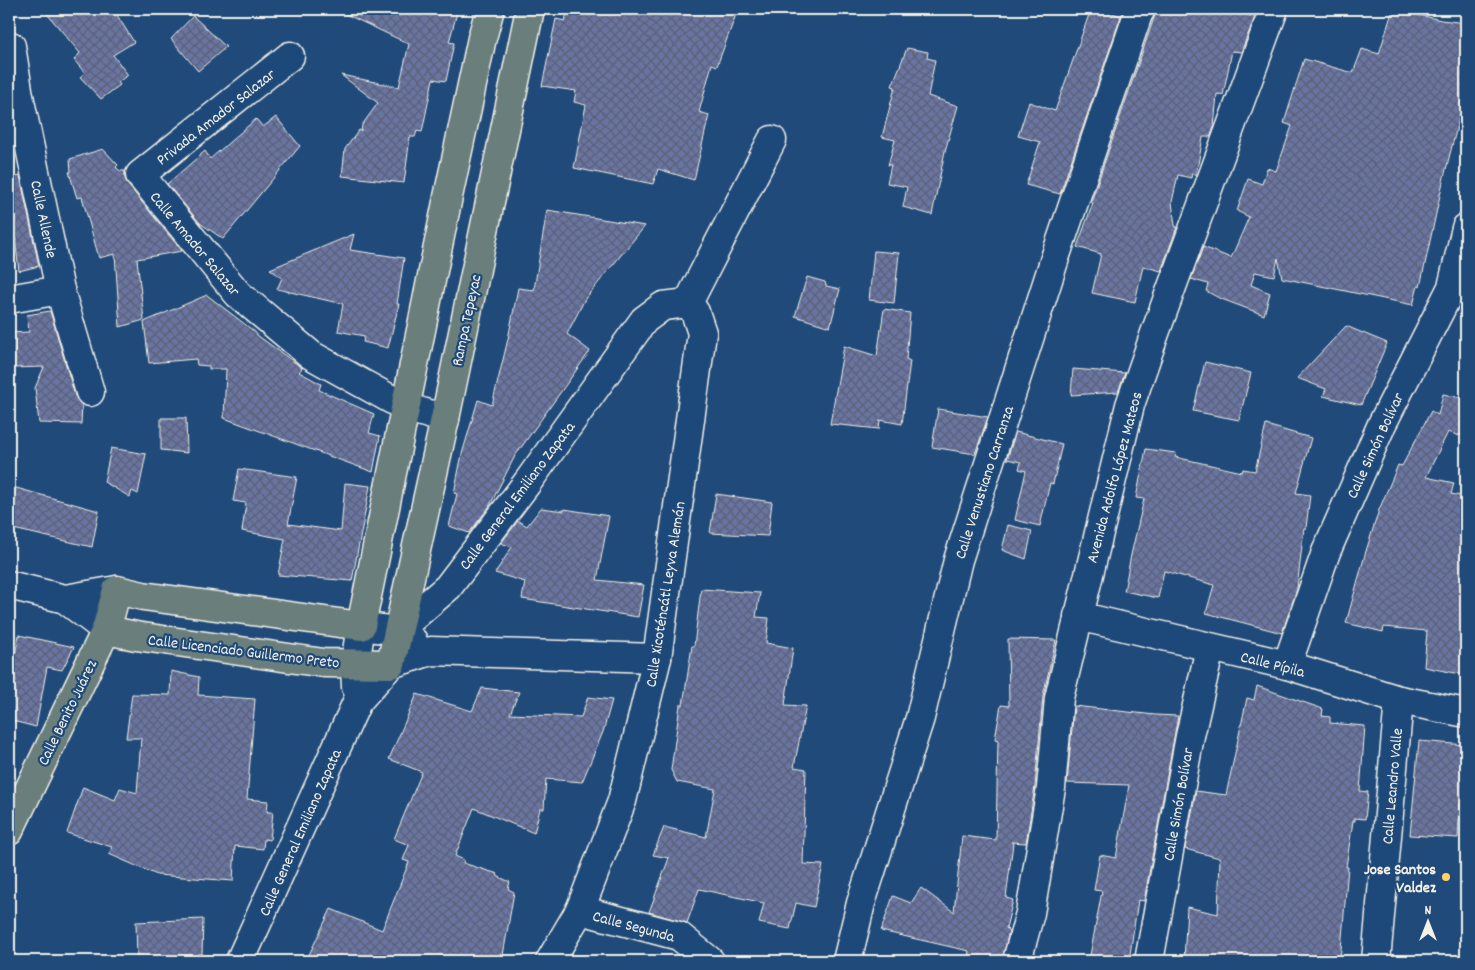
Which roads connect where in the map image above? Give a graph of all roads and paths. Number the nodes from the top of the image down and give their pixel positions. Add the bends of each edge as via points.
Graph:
1 (490, 9) edge
2 (530, 9) edge
3 (1141, 9) edge
4 (1274, 9) edge
5 (9, 45) edge
6 (290, 56) dead end
7 (14, 97) edge
8 (772, 140) dead end
9 (140, 175) joint
10 (1466, 228) edge
11 (1459, 289) edge
12 (60, 290) junction
13 (9, 299) edge
14 (688, 303) junction
15 (90, 392) dead end
16 (405, 407) junction
17 (444, 419) junction
18 (9, 585) edge
19 (117, 590) junction
20 (65, 599) junction
21 (1078, 616) junction
22 (361, 626) junction
23 (106, 630) junction
24 (397, 631) junction
25 (1210, 648) junction
26 (431, 651) junction
27 (658, 658) junction
28 (355, 664) junction
29 (391, 664) junction
30 (1287, 665) junction
31 (1399, 700) junction
32 (357, 702) junction
33 (1466, 713) edge
34 (9, 831) edge
35 (580, 910) junction
36 (240, 961) edge
37 (550, 961) edge
38 (710, 961) edge
39 (847, 961) edge
40 (1017, 961) edge
41 (1149, 961) edge
42 (1376, 961) edge

1 - 16 main road
2 - 17 main road, Rampa Tepeyac
3 - 39 street, Calle Venustiano Carranza via 1052,267 958,560 920,718 861,903
4 - 21 street, Avenida Adolfo López Mateos via 1130,405
5 - 7 street, Calle Allende
6 - 9 street, Privada Amador Salazar
7 - 12 street, Calle Allende
8 - 14 street
9 - 16 street, Calle Amador Salazar via 238,294 311,355
10 - 11 street, Calle Simón Bolívar
11 - 30 street, Calle Simón Bolívar via 1382,424 1330,543
12 - 13 street
12 - 15 street, Calle Allende
14 - 24 street, Calle General Emiliano Zapata via 663,306 644,320 448,587
14 - 27 street, Calle Xicoténcátl Leyva Alemán via 695,312 702,333
16 - 17 street, Calle Amador Salazar
16 - 22 main road
17 - 24 main road, Rampa Tepeyac
18 - 20 street, Calle Licenciado Guillermo Preto
19 - 20 street, Calle Licenciado Guillermo Preto
19 - 22 main road, Calle Licenciado Guillermo Preto
19 - 23 main road, Calle Benito Juárez
20 - 23 street, Calle Licenciado Guillermo Preto
21 - 25 street, Calle Pípila
21 - 40 street, Avenida Adolfo López Mateos via 1058,698 1051,788 1030,913
22 - 24 street, Calle Licenciado Guillermo Preto
22 - 28 street, Calle General Emiliano Zapata
23 - 28 main road, Calle Licenciado Guillermo Preto via 324,663
23 - 34 main road, Calle Benito Juárez
24 - 26 street, Calle Licenciado Guillermo Preto
24 - 29 main road
25 - 30 street, Calle Pípila
25 - 41 street, Calle Simón Bolívar via 1190,736
26 - 27 street, Calle Licenciado Guillermo Preto
26 - 29 street, Calle Licenciado Guillermo Preto
27 - 35 street, Calle Xicoténcátl Leyva Alemán via 622,801
28 - 29 main road, Calle Licenciado Guillermo Preto
28 - 32 street, Calle General Emiliano Zapata
29 - 32 street, Calle General Emiliano Zapata
30 - 31 street, Calle Pípila
31 - 33 street, Calle Pípila
31 - 42 street, Calle Leandro Valle
32 - 36 street, Calle General Emiliano Zapata
35 - 37 street, Calle Xicoténcátl Leyva Alemán
35 - 38 street, Calle Segunda via 679,936

